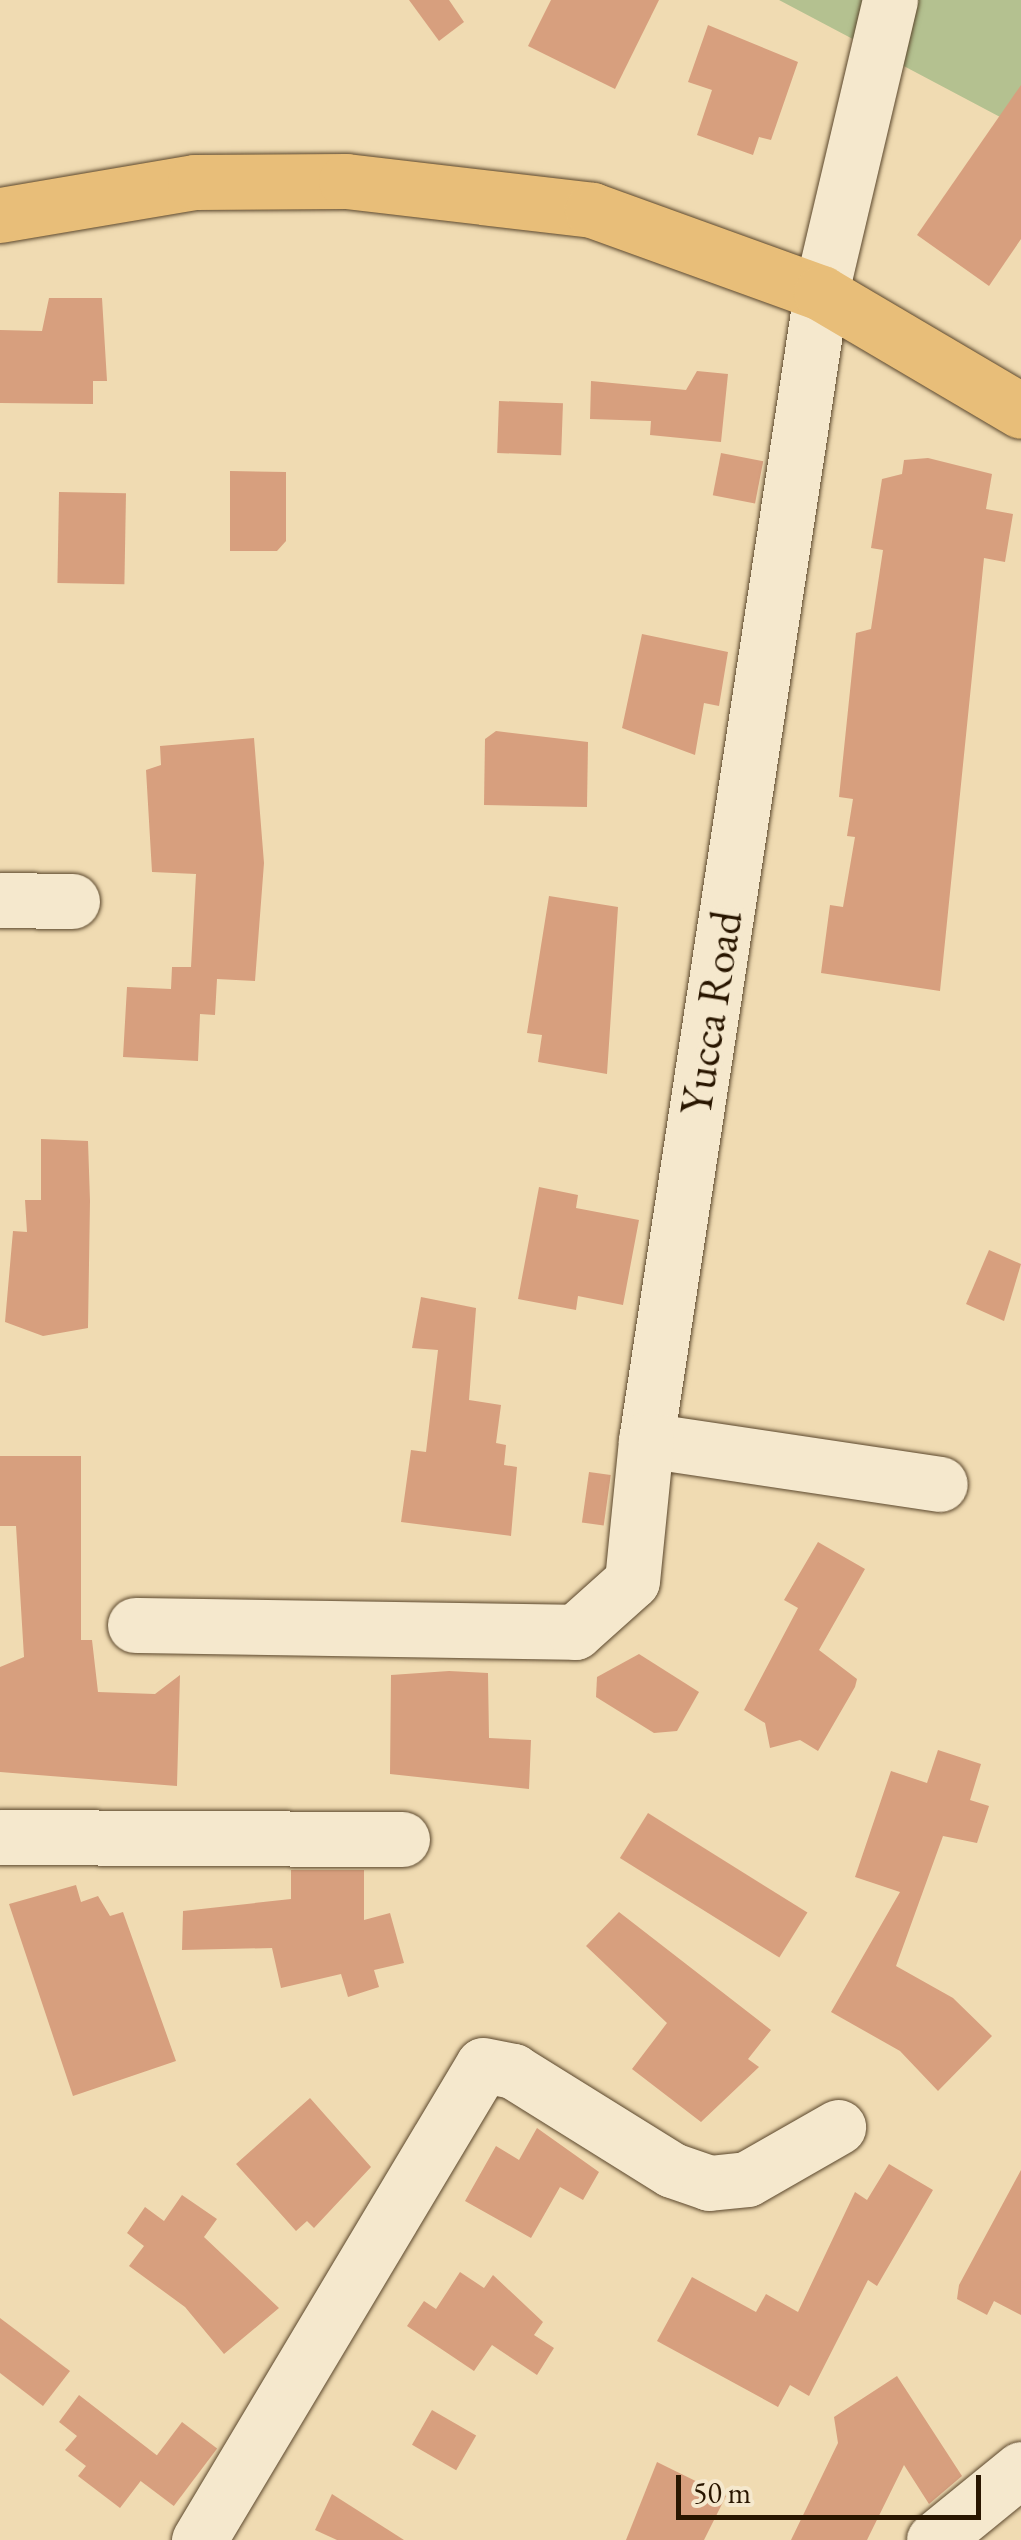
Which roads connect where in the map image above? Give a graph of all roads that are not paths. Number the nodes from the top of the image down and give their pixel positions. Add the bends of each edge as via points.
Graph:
1 (890, 0) edge
2 (0, 215) edge
3 (820, 293) junction
4 (1016, 396) edge
5 (0, 900) edge
6 (72, 900) dead end
7 (646, 1440) junction
8 (940, 1484) dead end
9 (135, 1625) dead end
10 (0, 1837) edge
11 (402, 1839) dead end
12 (838, 2127) dead end
13 (1021, 2468) edge
14 (199, 2540) edge
15 (934, 2540) edge

1 - 3 street, Yucca Road
2 - 3 main road via 195,182 346,181 592,210
3 - 4 main road
3 - 7 street, Yucca Road
5 - 6 street
7 - 8 street
7 - 9 street, Yucca Road via 632,1580 576,1632
10 - 11 street
12 - 14 street via 747,2179 710,2183 672,2170 512,2070 482,2066 468,2078
13 - 15 street

